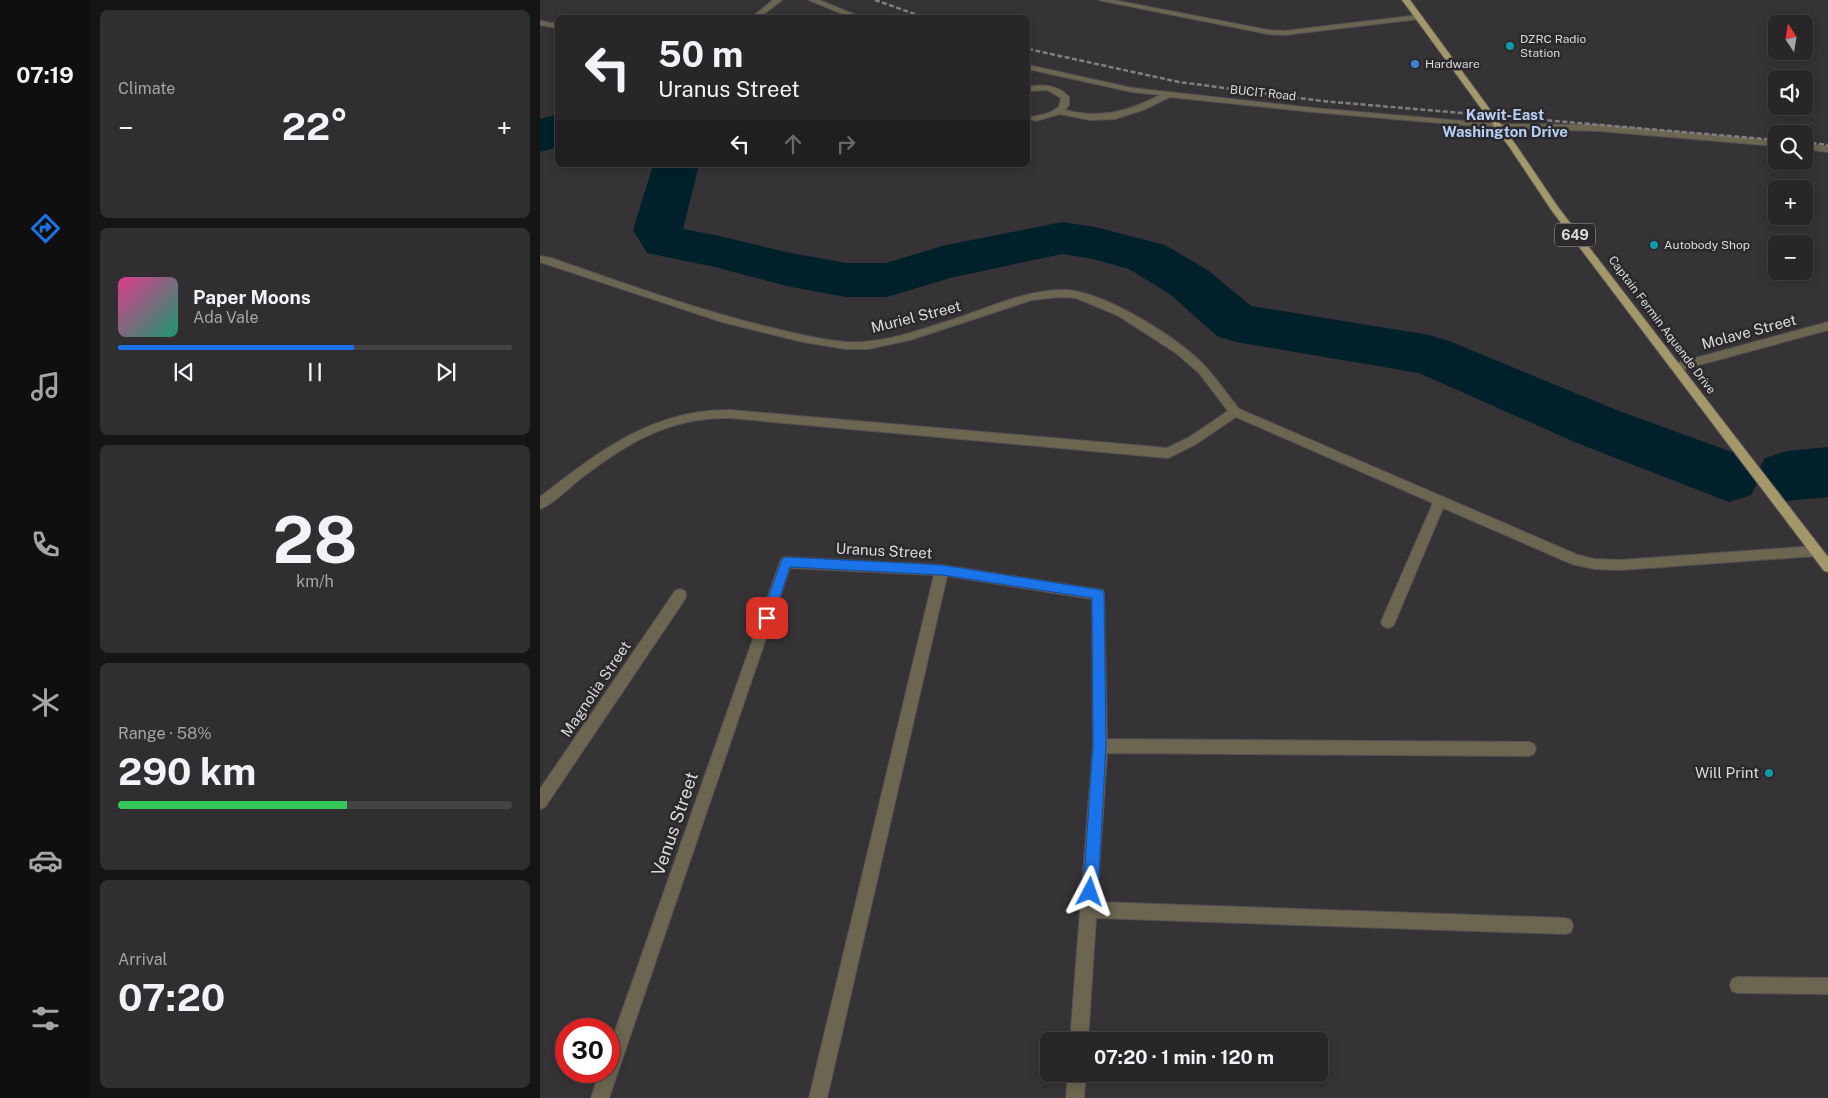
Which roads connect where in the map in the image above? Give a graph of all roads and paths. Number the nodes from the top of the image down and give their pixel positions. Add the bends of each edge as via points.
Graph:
1 (778, 0) edge
2 (813, 0) edge
3 (1102, 0) edge
4 (1406, 0) edge
5 (758, 15) edge
6 (852, 15) edge
7 (1419, 17) junction
8 (540, 23) edge
9 (555, 26) edge
10 (1030, 67) edge
11 (1030, 89) edge
12 (1168, 95) junction
13 (1060, 111) junction
14 (1036, 119) dead end
15 (1498, 126) junction
16 (1768, 143) edge
17 (1813, 148) edge
18 (1828, 149) edge
19 (540, 259) edge
20 (1828, 326) edge
21 (1677, 367) junction
22 (1235, 412) junction
23 (1440, 501) junction
24 (540, 504) edge
25 (1816, 551) junction
26 (786, 562) joint
27 (1828, 567) edge
28 (942, 570) junction
29 (680, 594) dead end
30 (1388, 622) dead end
31 (1100, 746) junction
32 (1529, 749) dead end
33 (540, 802) edge
34 (1089, 910) junction
35 (1566, 926) dead end
36 (1738, 986) dead end
37 (1828, 986) edge
38 (1080, 1032) edge
39 (1076, 1082) edge
40 (600, 1098) edge
41 (818, 1098) edge
42 (1075, 1098) edge

1 - 5 street
2 - 6 street
3 - 7 street via 1284,33
4 - 7 main road, Captain Fermin Aquende Drive / 649
7 - 15 main road, Captain Fermin Aquende Drive / 649
8 - 9 street
10 - 12 street, BUCIT Road
11 - 13 street via 1048,88 1059,92 1065,97 1065,105
12 - 13 street via 1149,105 1104,119 1080,118
12 - 15 street, BUCIT Road
13 - 14 street via 1050,117
15 - 16 street, BUCIT Road via 1599,128
15 - 21 main road, Captain Fermin Aquende Drive / 649 via 1556,210
17 - 18 street
19 - 22 street, Muriel Street via 729,322 840,345 866,345 930,332 1031,297 1076,295 1099,302 1132,320 1192,360
20 - 21 street, Molave Street
21 - 25 main road, Captain Fermin Aquende Drive / 649
22 - 23 street
22 - 24 street via 1168,453 704,414 663,424 622,444
23 - 25 street via 1576,560 1594,564 1621,566
23 - 30 street
25 - 27 main road, Captain Fermin Aquende Drive
26 - 28 street, Uranus Street
26 - 40 street, Venus Street
28 - 31 street, Uranus Street via 1098,594
28 - 41 street
29 - 33 street, Magnolia Street
31 - 32 street
31 - 34 street
34 - 35 street
34 - 38 street
36 - 37 street
39 - 42 street

